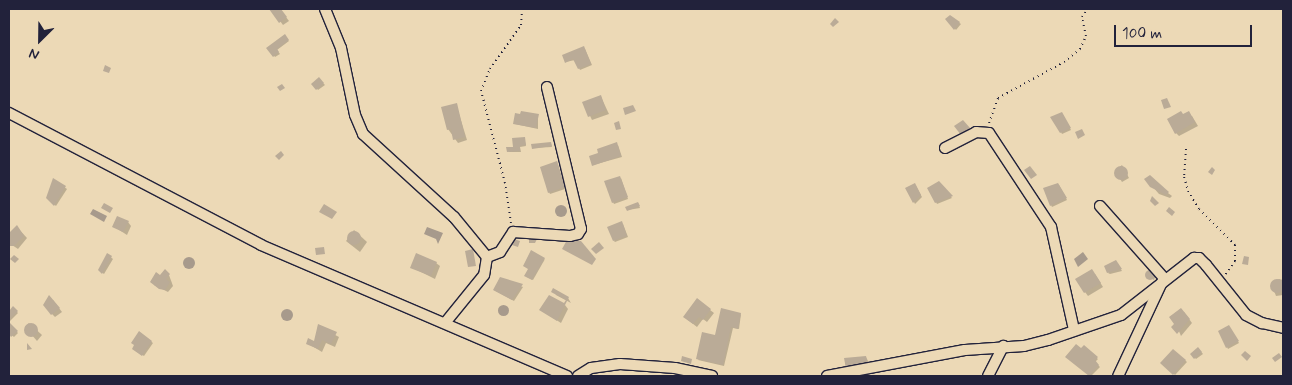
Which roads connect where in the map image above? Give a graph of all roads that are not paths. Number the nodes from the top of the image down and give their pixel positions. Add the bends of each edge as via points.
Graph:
1 (324, 9) edge
2 (547, 87) dead end
3 (9, 113) edge
4 (945, 148) dead end
5 (1100, 206) dead end
6 (488, 257) junction
7 (1164, 278) junction
8 (445, 323) junction
9 (1283, 328) edge
10 (1074, 330) junction
11 (1003, 346) junction
12 (567, 376) edge
13 (578, 376) edge
14 (712, 376) edge
15 (827, 376) edge
16 (988, 376) edge
17 (1118, 376) edge

1 - 6 street via 341,48 355,115 363,134 449,213
2 - 6 street via 581,229 574,235 510,233 500,252
3 - 8 street via 261,245
4 - 10 street via 976,132 987,131 1052,228
5 - 7 street
6 - 8 street via 484,275
7 - 9 street via 1197,257 1250,318
7 - 10 street via 1121,315
7 - 17 street
8 - 12 street
10 - 11 street via 1032,344
11 - 15 street
11 - 16 street
13 - 14 street via 597,367 630,364 675,368

